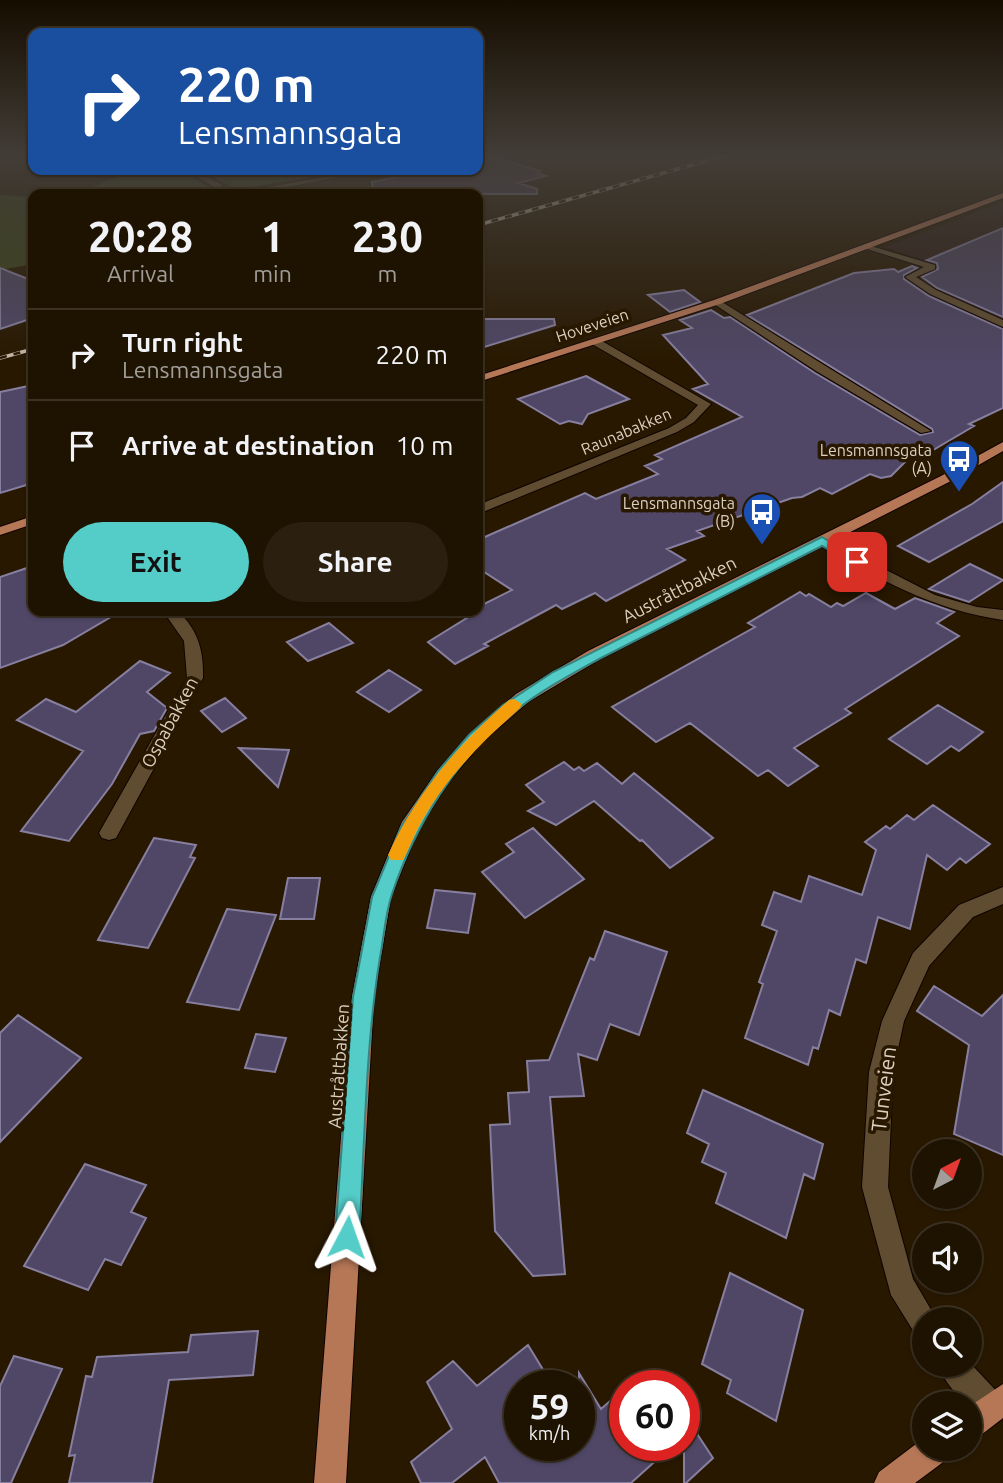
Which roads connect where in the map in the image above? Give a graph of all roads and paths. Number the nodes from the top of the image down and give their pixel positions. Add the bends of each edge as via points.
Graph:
1 (922, 225) edge
2 (867, 246) junction
3 (884, 256) dead end
4 (893, 265) dead end
5 (717, 302) junction
6 (1003, 324) edge
7 (596, 342) junction
8 (483, 377) edge
9 (925, 431) dead end
10 (1003, 446) edge
11 (483, 508) edge
12 (28, 522) edge
13 (0, 531) edge
14 (822, 541) junction
15 (1003, 615) edge
16 (174, 616) edge
17 (108, 833) dead end
18 (1003, 895) edge
19 (915, 1307) edge
20 (962, 1377) edge
21 (988, 1410) edge
22 (919, 1461) edge
23 (330, 1483) edge
24 (890, 1483) edge

1 - 2 main road, Hoveveien
2 - 5 main road, Hoveveien
2 - 6 street via 932,267 906,275
3 - 4 street
5 - 7 main road, Hoveveien
5 - 9 street
7 - 8 main road, Hoveveien
7 - 11 street, Raunabakken via 705,404 673,430
10 - 14 main road, Austråttbakken
12 - 13 main road
14 - 15 street via 893,584 980,613
14 - 23 main road, Austråttbakken via 594,656 522,698 475,739 444,775 410,827 382,897 363,997
16 - 17 street, Ospabakken via 197,651 195,678
18 - 19 street, Tunveien via 966,911 921,960 893,1021 881,1072 875,1186 901,1285
20 - 21 street
22 - 24 main road

